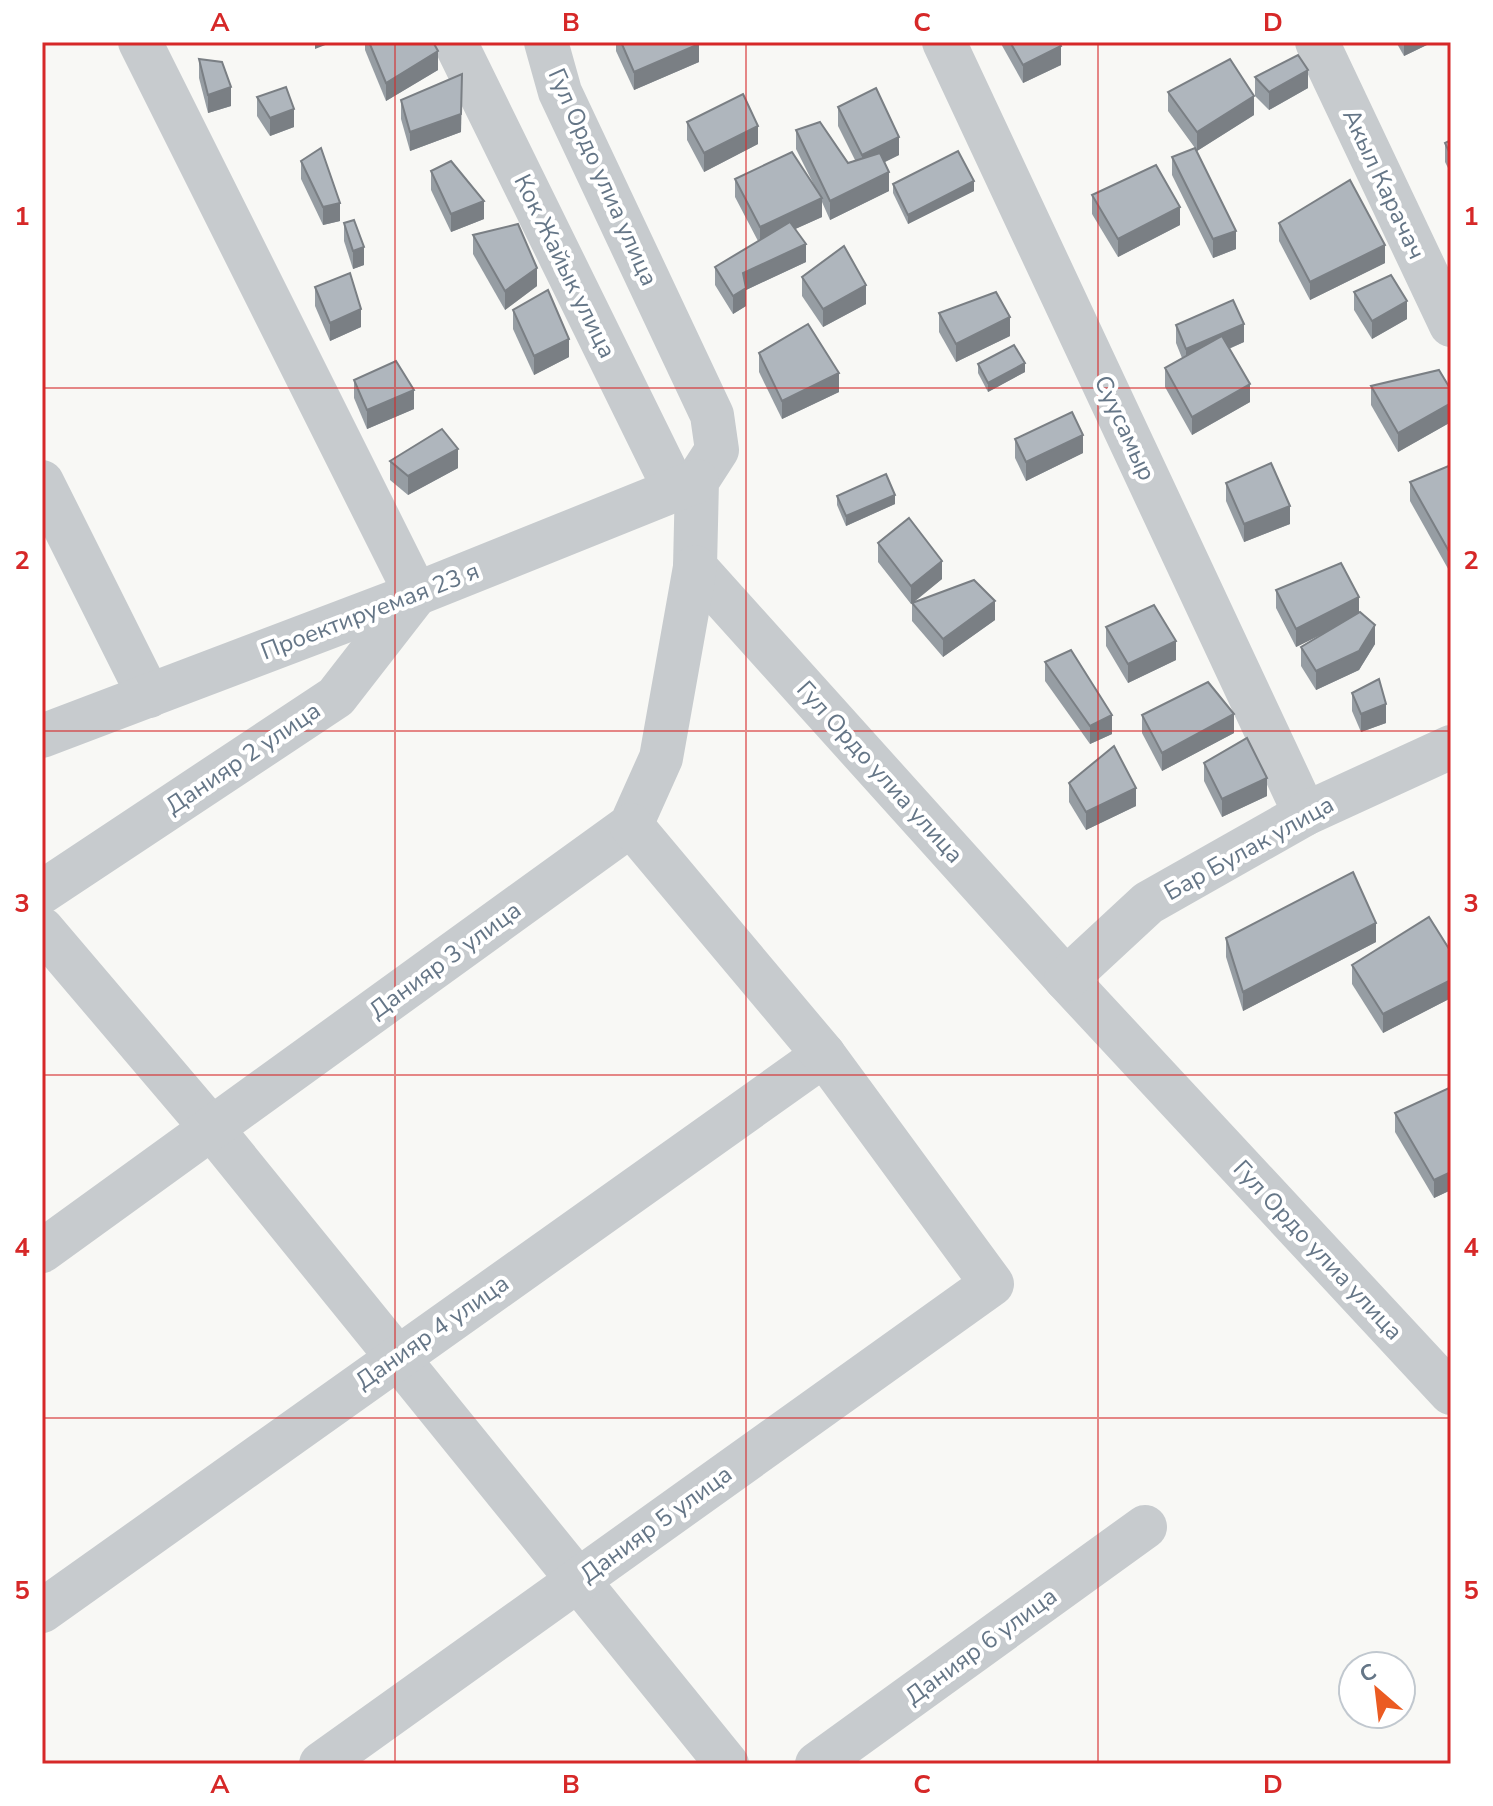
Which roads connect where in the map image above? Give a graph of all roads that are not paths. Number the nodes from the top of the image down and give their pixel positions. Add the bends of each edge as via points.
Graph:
1 (140, 42) edge
2 (455, 42) edge
3 (546, 42) edge
4 (944, 42) edge
5 (1317, 42) edge
6 (1451, 325) edge
7 (42, 482) edge
8 (686, 486) junction
9 (695, 567) junction
10 (416, 594) junction
11 (149, 696) junction
12 (42, 736) edge
13 (1451, 747) edge
14 (1305, 814) junction
15 (631, 825) junction
16 (42, 892) edge
17 (42, 929) edge
18 (1066, 979) junction
19 (824, 1055) junction
20 (213, 1130) junction
21 (42, 1251) edge
22 (397, 1357) junction
23 (1451, 1393) edge
24 (1145, 1527) dead end
25 (578, 1580) junction
26 (42, 1611) edge
27 (321, 1764) edge
28 (727, 1764) edge
29 (817, 1764) edge

1 - 10 street
2 - 8 street, Кок Жайык улица
3 - 8 street, Гул Ордо улиа улица via 560,92 712,415 717,450
4 - 14 street, Суусамыр
5 - 6 street, Акыл Карачач
7 - 11 street
8 - 9 street, Гул Ордо улиа улица
8 - 10 street, Проектируемая 23 я
9 - 15 street, Данияр 3 улица via 661,758
9 - 18 street, Гул Ордо улиа улица
10 - 11 street, Проектируемая 23 я
10 - 16 street, Данияр 2 улица via 336,697
11 - 12 street, Проектируемая 23 я
13 - 14 street, Бар Булак улица
14 - 18 street, Бар Булак улица via 1148,903
15 - 19 street
15 - 20 street, Данияр 3 улица
17 - 20 street
18 - 23 street, Гул Ордо улиа улица
19 - 22 street, Данияр 4 улица
19 - 25 street, Данияр 5 улица via 992,1284
20 - 21 street, Данияр 3 улица
20 - 22 street
22 - 25 street
22 - 26 street, Данияр 4 улица
24 - 29 street, Данияр 6 улица
25 - 27 street, Данияр 5 улица
25 - 28 street

